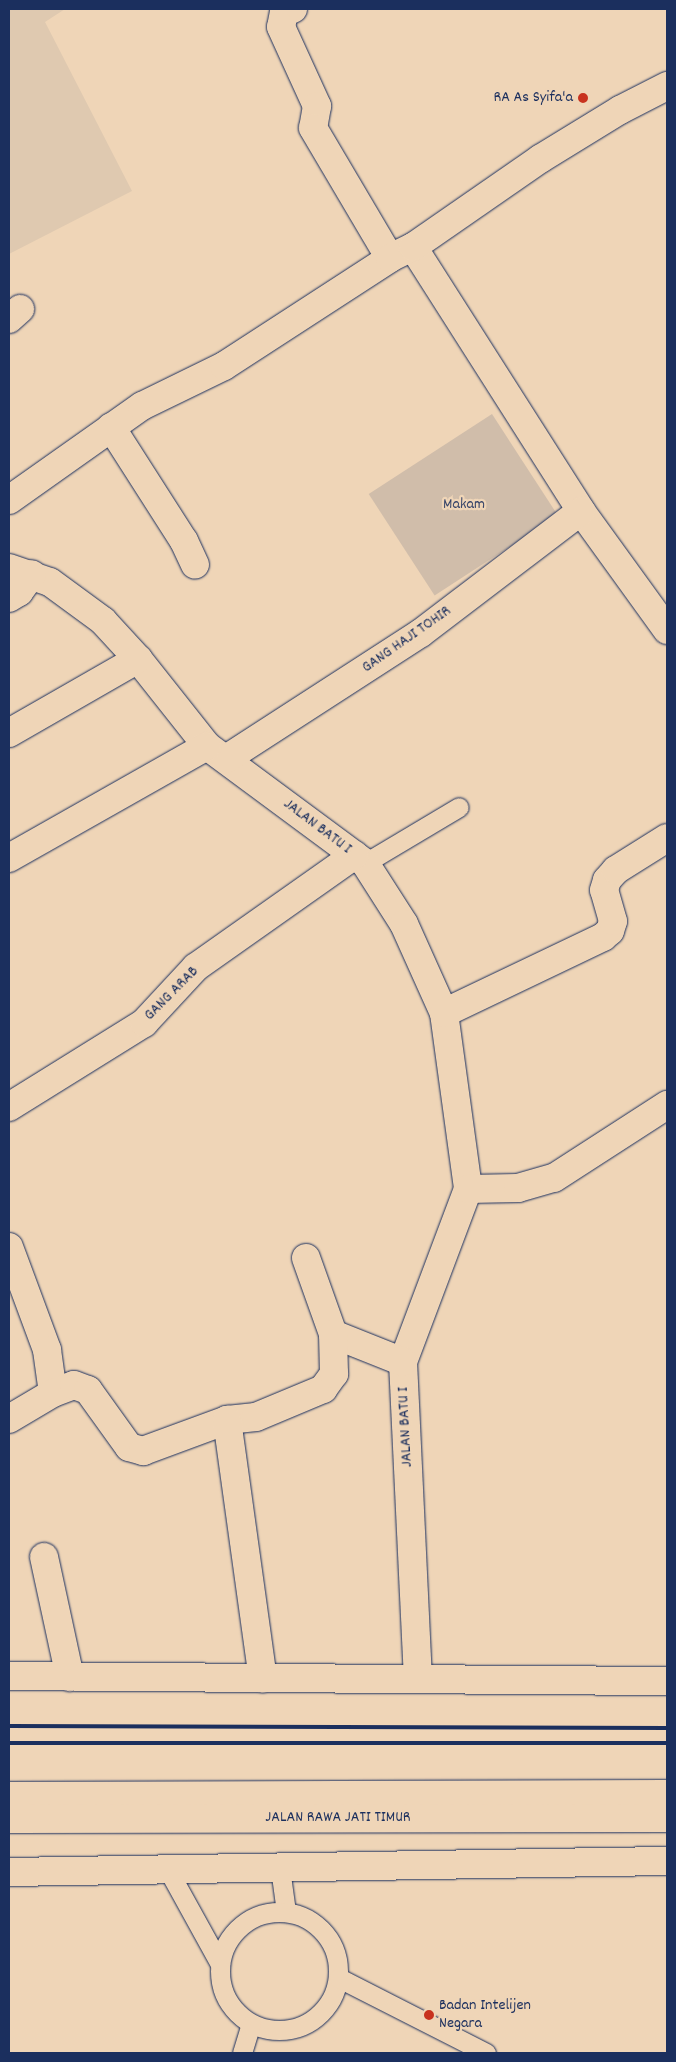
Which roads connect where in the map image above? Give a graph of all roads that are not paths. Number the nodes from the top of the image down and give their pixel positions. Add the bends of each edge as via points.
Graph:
1 (292, 9) edge
2 (667, 86) edge
3 (401, 252) junction
4 (111, 427) junction
5 (9, 500) edge
6 (581, 511) junction
7 (195, 565) dead end
8 (20, 571) edge
9 (9, 598) edge
10 (667, 630) edge
11 (138, 659) junction
12 (9, 733) edge
13 (216, 752) junction
14 (459, 807) dead end
15 (667, 838) edge
16 (9, 858) edge
17 (360, 859) junction
18 (444, 1013) junction
19 (667, 1105) edge
20 (9, 1107) edge
21 (468, 1189) junction
22 (9, 1247) edge
23 (306, 1258) dead end
24 (333, 1334) junction
25 (403, 1362) junction
26 (52, 1393) junction
27 (9, 1418) edge
28 (228, 1420) junction
29 (44, 1558) dead end
30 (9, 1676) edge
31 (70, 1677) junction
32 (418, 1677) junction
33 (263, 1679) junction
34 (667, 1681) edge
35 (667, 1794) edge
36 (9, 1796) edge
37 (667, 1818) edge
38 (9, 1819) edge
39 (667, 1861) edge
40 (167, 1868) junction
41 (280, 1868) junction
42 (9, 1872) edge
43 (286, 1912) junction
44 (220, 1964) junction
45 (338, 1978) junction
46 (251, 2024) junction
47 (242, 2053) edge
48 (486, 2053) edge

1 - 3 street via 284,12 281,27 317,106 312,128
2 - 3 street via 620,110 540,159
3 - 4 street via 224,366 142,406
3 - 6 street
4 - 5 street
4 - 7 street via 184,541
6 - 10 street
6 - 13 street, GANG HAJI TOHIR via 421,633
8 - 9 street via 19,592
8 - 11 street, JALAN BATU I via 50,582 103,621
11 - 12 street
11 - 13 street, JALAN BATU I
13 - 16 street, GANG HAJI TOHIR
13 - 17 street, JALAN BATU I
14 - 17 lane
15 - 18 street via 616,870 607,880 604,890 613,921 610,931 603,937
17 - 18 street, JALAN BATU I via 404,924
17 - 20 street, GANG ARAB via 196,968 144,1022
18 - 21 street, JALAN BATU I
19 - 21 street via 554,1178 518,1188
21 - 25 street, JALAN BATU I
22 - 26 street via 47,1350
23 - 24 street
24 - 25 street
24 - 28 street via 334,1374 324,1389 256,1418
25 - 32 street, JALAN BATU I
26 - 27 street
26 - 28 street via 74,1385 88,1390 129,1448 143,1452
28 - 33 street
29 - 31 street
30 - 31 street
31 - 33 street
32 - 33 street
32 - 34 street
35 - 36 street, JALAN RAWA JATI TIMUR
37 - 38 street, JALAN RAWA JATI TIMUR
39 - 41 street
40 - 41 street
40 - 42 street
40 - 44 lane
41 - 43 lane
43 - 44 lane via 262,1914 242,1924 226,1942
43 - 45 lane via 308,1918 325,1934 336,1955
44 - 46 lane via 222,1988 233,2008
45 - 46 lane via 332,2000 317,2018 296,2029 272,2031
45 - 48 lane
46 - 47 lane

